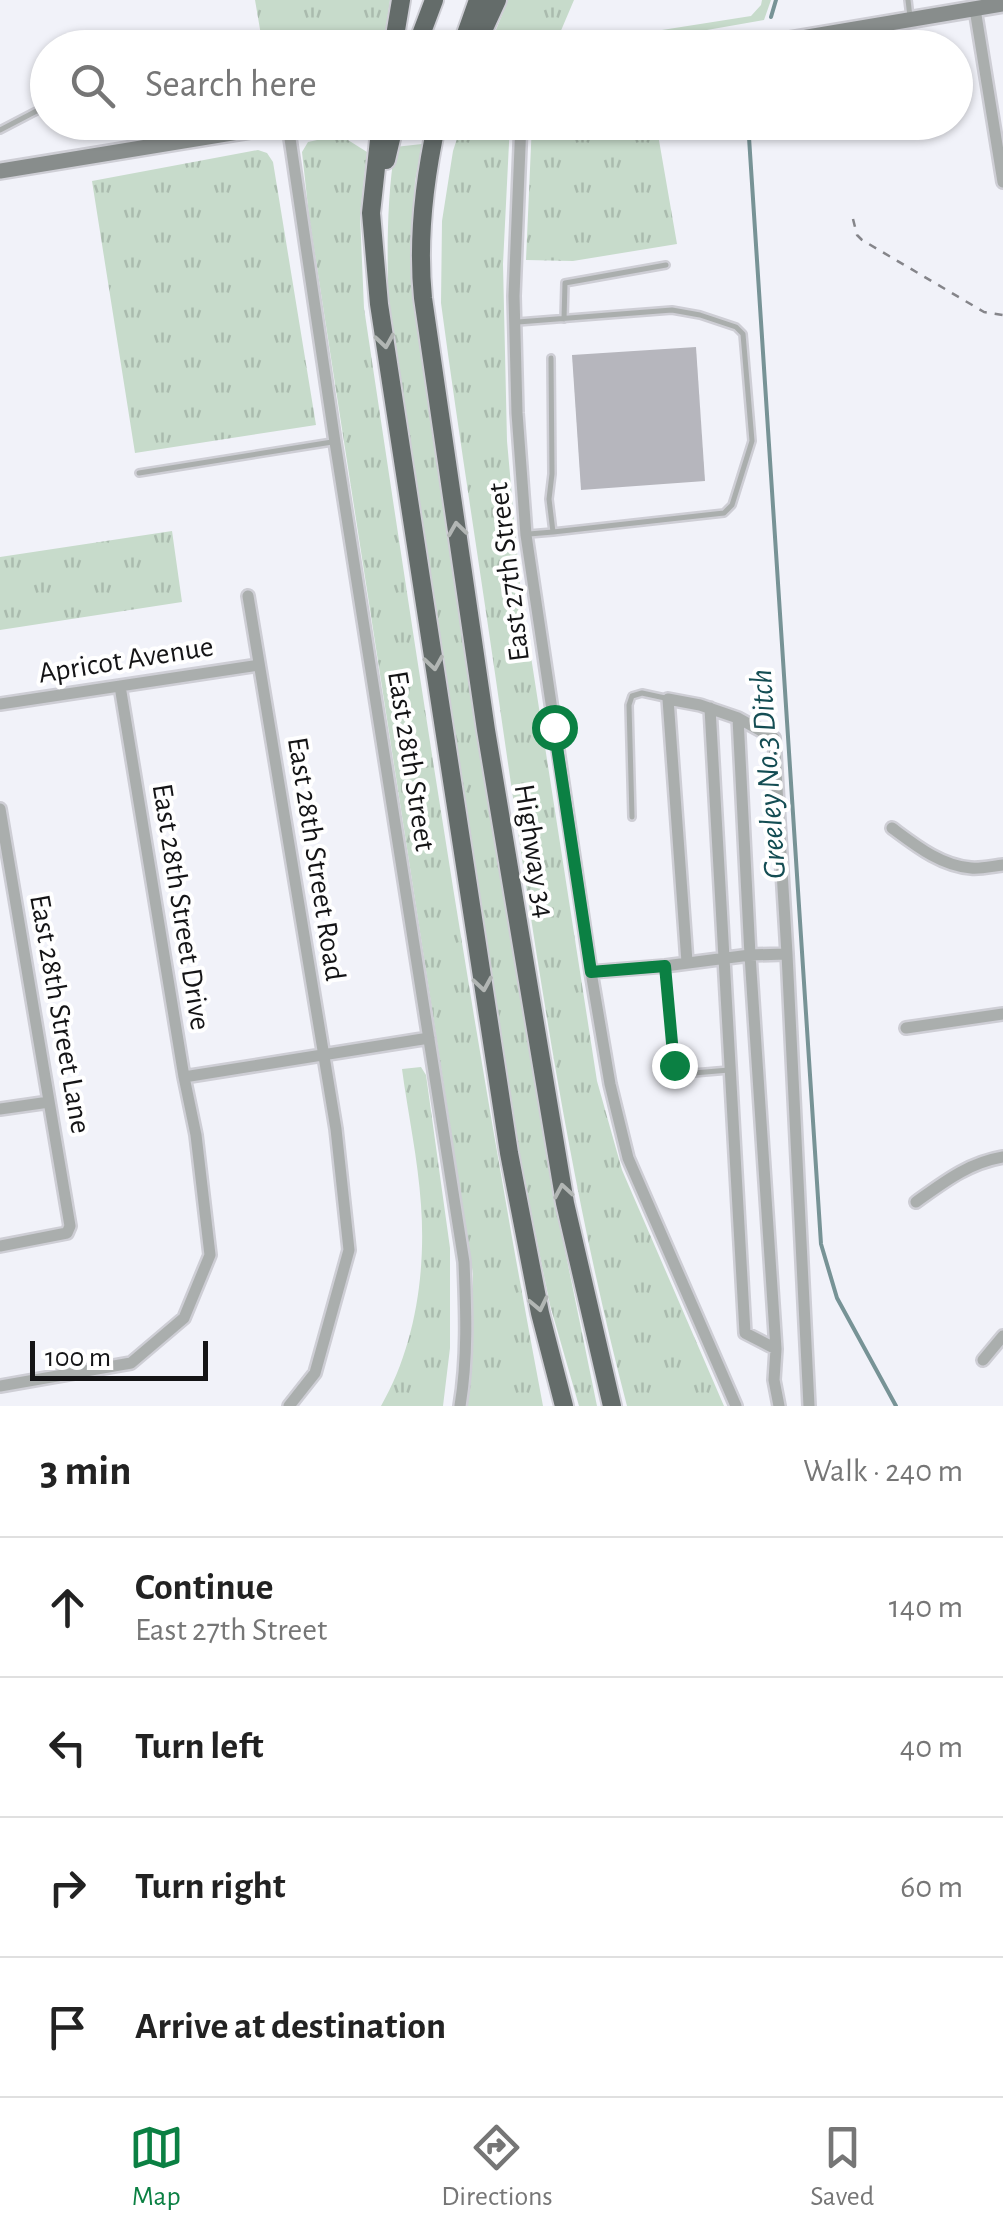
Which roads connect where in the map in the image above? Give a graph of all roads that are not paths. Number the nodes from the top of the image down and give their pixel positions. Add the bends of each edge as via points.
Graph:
1 (401, 0) edge
2 (434, 0) edge
3 (478, 0) edge
4 (497, 0) edge
5 (908, 0) edge
6 (1003, 4) edge
7 (975, 9) junction
8 (910, 20) junction
9 (397, 30) edge
10 (423, 30) edge
11 (467, 30) edge
12 (483, 30) edge
13 (850, 30) edge
14 (30, 114) edge
15 (0, 130) edge
16 (180, 140) edge
17 (295, 140) edge
18 (382, 140) edge
19 (386, 140) edge
20 (439, 140) edge
21 (520, 140) edge
22 (383, 147) junction
23 (0, 172) edge
24 (1003, 182) edge
25 (666, 265) dead end
26 (564, 319) junction
27 (515, 322) junction
28 (551, 358) dead end
29 (335, 442) junction
30 (138, 473) dead end
31 (552, 532) junction
32 (526, 535) junction
33 (248, 596) dead end
34 (259, 665) junction
35 (120, 686) junction
36 (668, 699) junction
37 (0, 704) edge
38 (710, 708) junction
39 (738, 718) junction
40 (0, 810) edge
41 (632, 818) dead end
42 (892, 828) dead end
43 (1003, 865) edge
44 (787, 954) junction
45 (750, 955) junction
46 (722, 958) junction
47 (687, 962) junction
48 (665, 966) junction
49 (591, 972) junction
50 (1003, 1014) edge
51 (906, 1028) dead end
52 (430, 1038) junction
53 (322, 1055) junction
54 (729, 1070) junction
55 (184, 1077) junction
56 (50, 1102) junction
57 (0, 1109) edge
58 (1003, 1157) edge
59 (916, 1202) dead end
60 (0, 1246) edge
61 (1003, 1336) edge
62 (776, 1349) junction
63 (983, 1360) dead end
64 (0, 1386) edge
65 (289, 1406) edge
66 (460, 1406) edge
67 (564, 1406) edge
68 (612, 1406) edge
69 (736, 1406) edge
70 (779, 1406) edge
71 (809, 1406) edge

1 - 9 highway
2 - 10 highway
3 - 11 highway
4 - 12 highway
5 - 8 lane
6 - 7 main road
7 - 8 main road
7 - 24 street
8 - 13 main road
14 - 15 lane
16 - 23 main road
17 - 29 street, East 28th Street
18 - 22 highway
19 - 22 highway
68 -> 20 highway, Highway 34 via 565,1203 427,324
21 - 27 street, East 27th Street
22 -> 67 highway via 374,244 379,304 509,1153
25 - 26 lane via 566,283
26 - 27 lane
26 - 31 lane via 672,310 736,327 744,334 752,441 724,513
27 - 32 street, East 27th Street
28 - 31 lane
29 - 30 lane
29 - 52 street, East 28th Street
31 - 32 lane
32 - 49 street, East 27th Street
33 - 34 street, East 28th Street Road
34 - 35 street, Apricot Avenue
34 - 53 street, East 28th Street Road
35 - 37 street, Apricot Avenue
35 - 55 street, East 28th Street Drive
36 - 38 street
36 - 41 lane via 642,693 629,705
36 - 47 street
38 - 39 street
38 - 46 street
39 - 44 street via 774,738
39 - 45 street
40 - 56 street, East 28th Street Lane
42 - 43 street via 955,864
44 - 45 street
44 - 71 street
45 - 46 street
45 - 62 street
46 - 47 street
46 - 54 street
47 - 48 street
48 - 49 street
48 - 54 lane via 676,1071
49 - 69 street, East 27th Street via 628,1158
50 - 51 street
52 - 53 street
52 - 66 street, East 28th Street via 464,1262
53 - 55 street
53 - 65 street, East 28th Street Road via 349,1250 315,1373
54 - 62 street via 745,1333
55 - 64 street, East 28th Street Drive via 210,1255 184,1318 131,1362
56 - 57 street
56 - 60 street, East 28th Street Lane via 70,1226 67,1233
58 - 59 street via 952,1175
61 - 63 street
62 - 70 street

